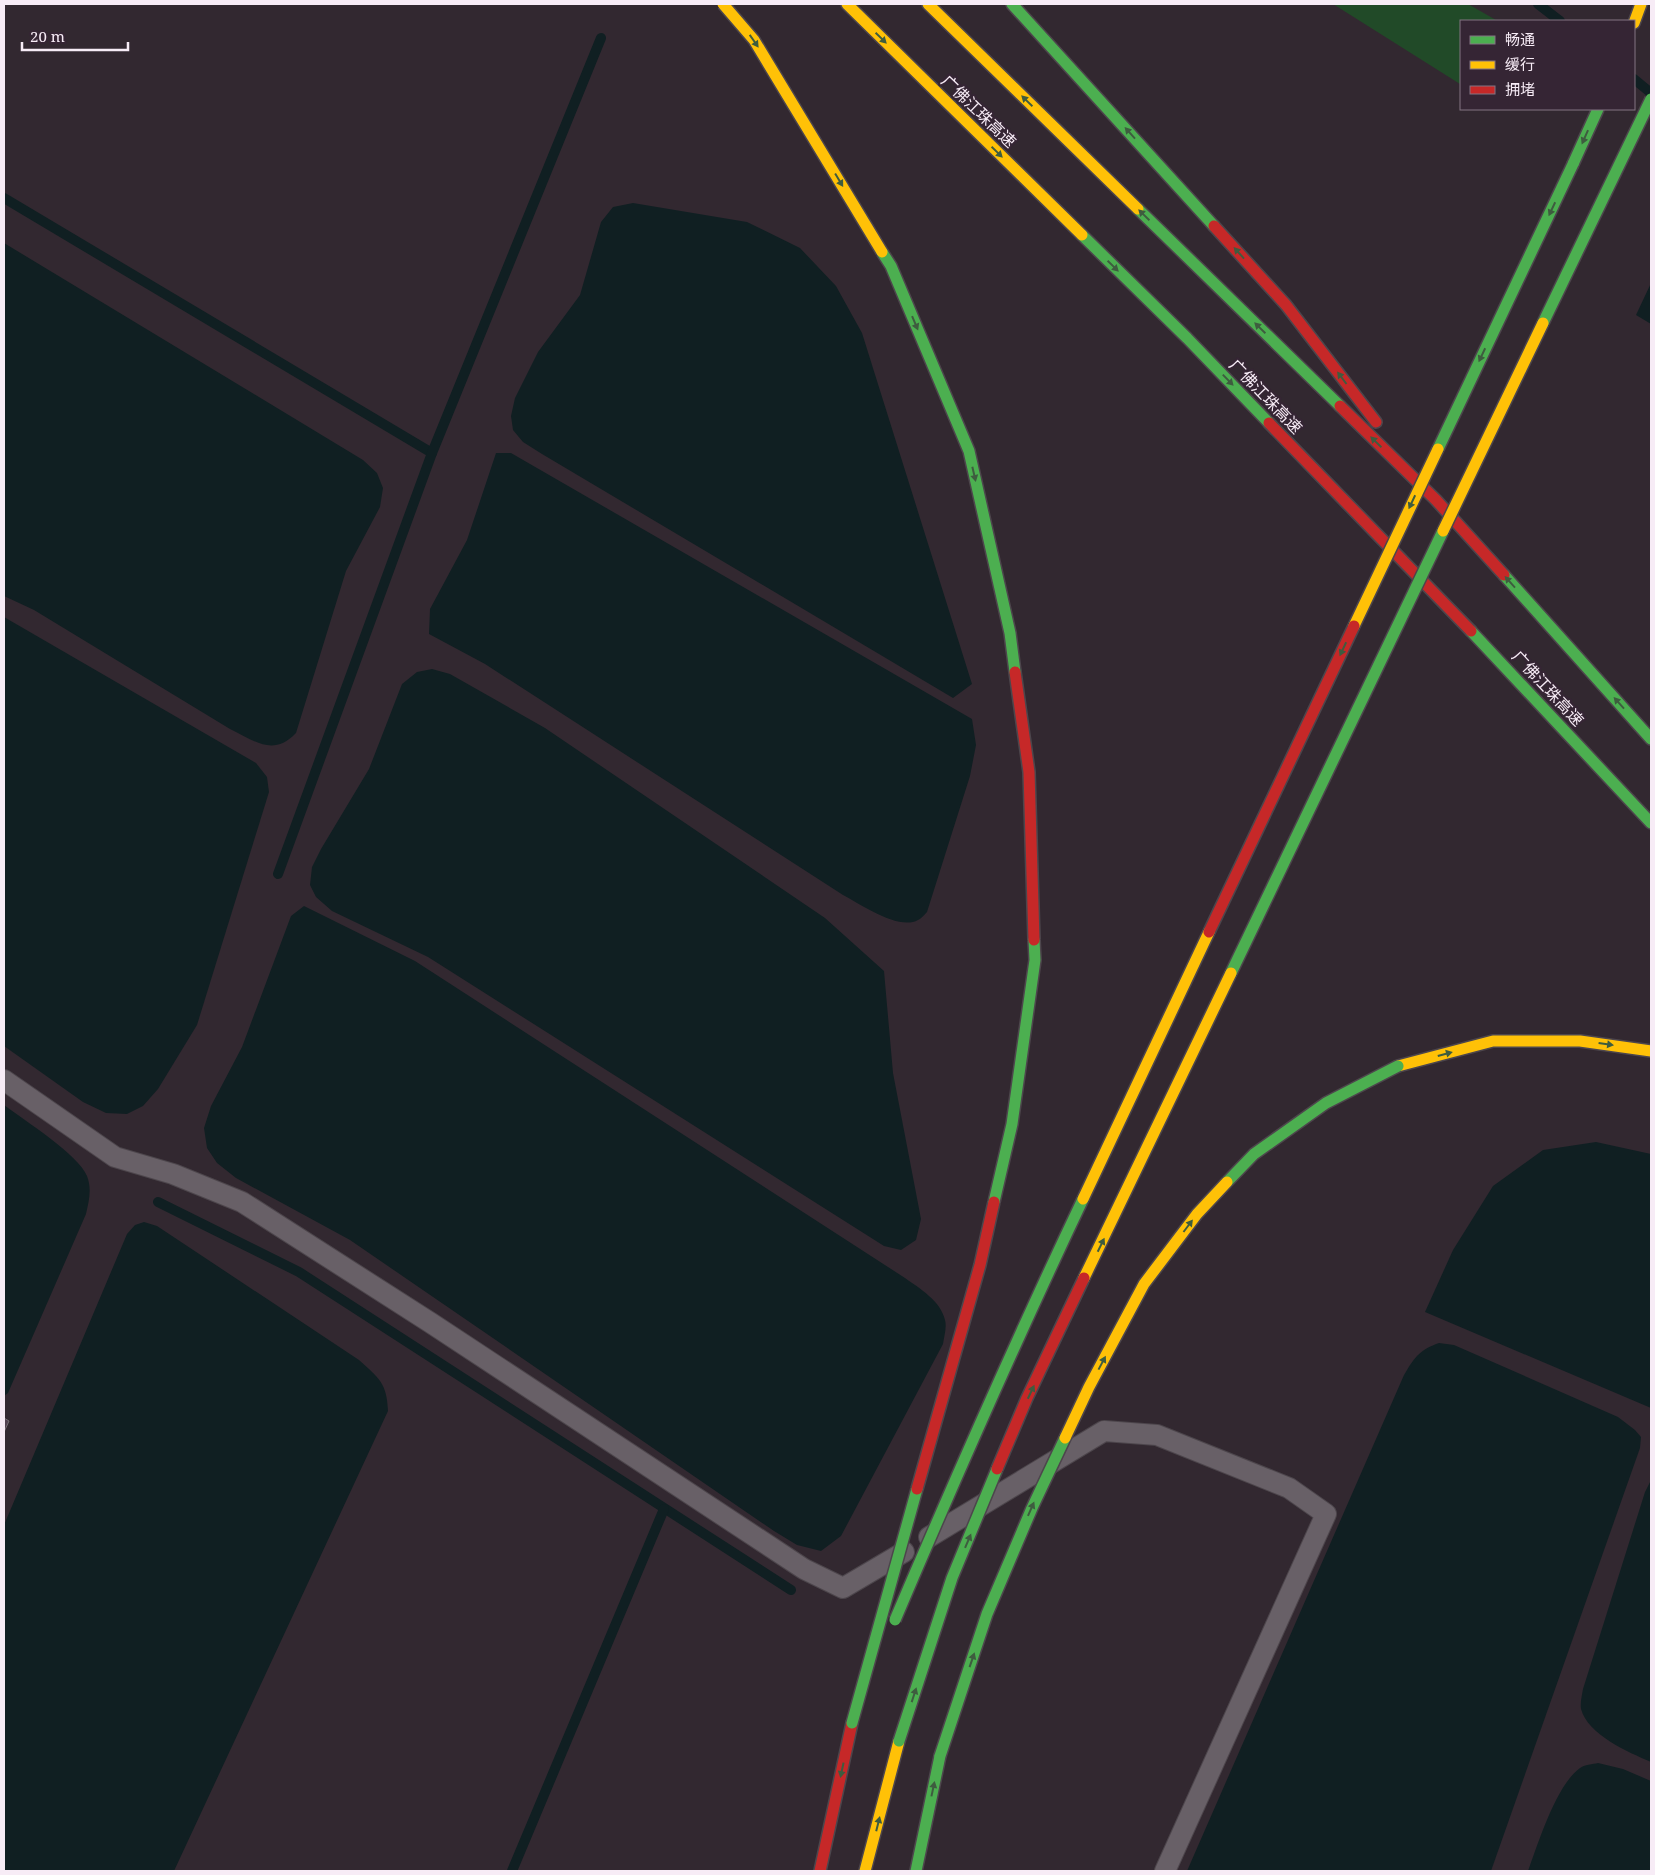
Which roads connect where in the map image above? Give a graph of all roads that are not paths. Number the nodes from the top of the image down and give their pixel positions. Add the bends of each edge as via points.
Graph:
1 (723, 4) edge
2 (846, 4) edge
3 (928, 4) edge
4 (1012, 4) edge
5 (1641, 4) edge
6 (1635, 20) edge
7 (1651, 99) edge
8 (1598, 110) edge
9 (1436, 500) junction
10 (1651, 739) edge
11 (1651, 823) edge
12 (1651, 1050) edge
13 (4, 1080) edge
14 (852, 1723) junction
15 (820, 1871) edge
16 (865, 1871) edge
17 (916, 1871) edge
18 (1165, 1871) edge

1 -> 14 highway, bridge via 754,40 891,266 968,451 1010,633 1029,772 1035,960 1012,1124 980,1265
2 -> 11 highway, 广佛江珠高速 via 1187,338 1508,668
9 -> 3 highway
9 -> 4 highway via 1286,305
5 - 6 highway
16 -> 7 highway, bridge via 899,1741 952,1578 1027,1398
8 -> 14 highway, bridge via 1025,1321
10 -> 9 highway
17 -> 12 highway, bridge via 940,1756 987,1614 1032,1508 1089,1387 1144,1284 1197,1214 1254,1154 1326,1103 1398,1066 1493,1041 1580,1041
13 - 18 lane via 115,1157 173,1174 242,1202 804,1569 843,1588 1104,1432 1157,1435 1289,1488 1326,1514
14 -> 15 highway

